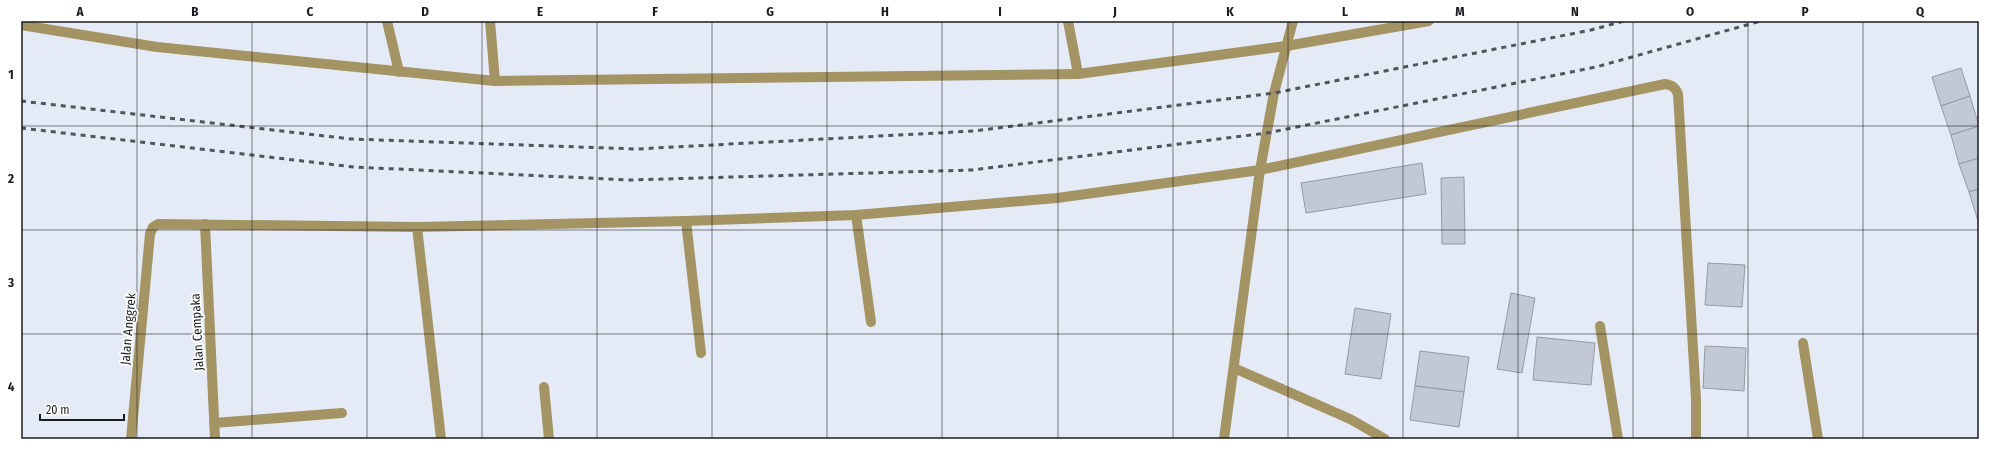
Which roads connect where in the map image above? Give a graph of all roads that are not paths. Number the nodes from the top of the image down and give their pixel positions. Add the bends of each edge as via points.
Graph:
1 (387, 21) edge
2 (490, 21) edge
3 (1068, 21) edge
4 (1294, 21) edge
5 (1429, 21) edge
6 (21, 25) edge
7 (1286, 46) junction
8 (399, 72) junction
9 (1078, 74) junction
10 (495, 81) junction
11 (1260, 170) junction
12 (856, 215) junction
13 (686, 221) junction
14 (205, 224) junction
15 (417, 227) junction
16 (872, 322) dead end
17 (1600, 326) dead end
18 (1803, 343) dead end
19 (701, 353) dead end
20 (1234, 368) junction
21 (544, 387) dead end
22 (342, 413) dead end
23 (214, 423) junction
24 (131, 439) edge
25 (215, 439) edge
26 (441, 439) edge
27 (549, 439) edge
28 (1224, 439) edge
29 (1385, 439) edge
30 (1618, 439) edge
31 (1696, 439) edge
32 (1818, 439) edge

1 - 8 street
2 - 10 street
3 - 9 street
4 - 7 street
5 - 7 street
6 - 8 street via 157,47
7 - 9 street
7 - 11 street via 1274,93
8 - 10 street
9 - 10 street
11 - 12 street via 1057,198
11 - 20 street
11 - 31 street via 1657,86 1671,85 1676,88 1696,399
12 - 13 street
12 - 16 street
13 - 15 street
13 - 19 street
14 - 15 street
14 - 23 street, Jalan Cempaka
14 - 24 street, Jalan Anggrek via 158,224 153,227 150,234
15 - 26 street
17 - 30 street
18 - 32 street
20 - 28 street
20 - 29 street via 1350,420
21 - 27 street
22 - 23 street
23 - 25 street, Jalan Cempaka

